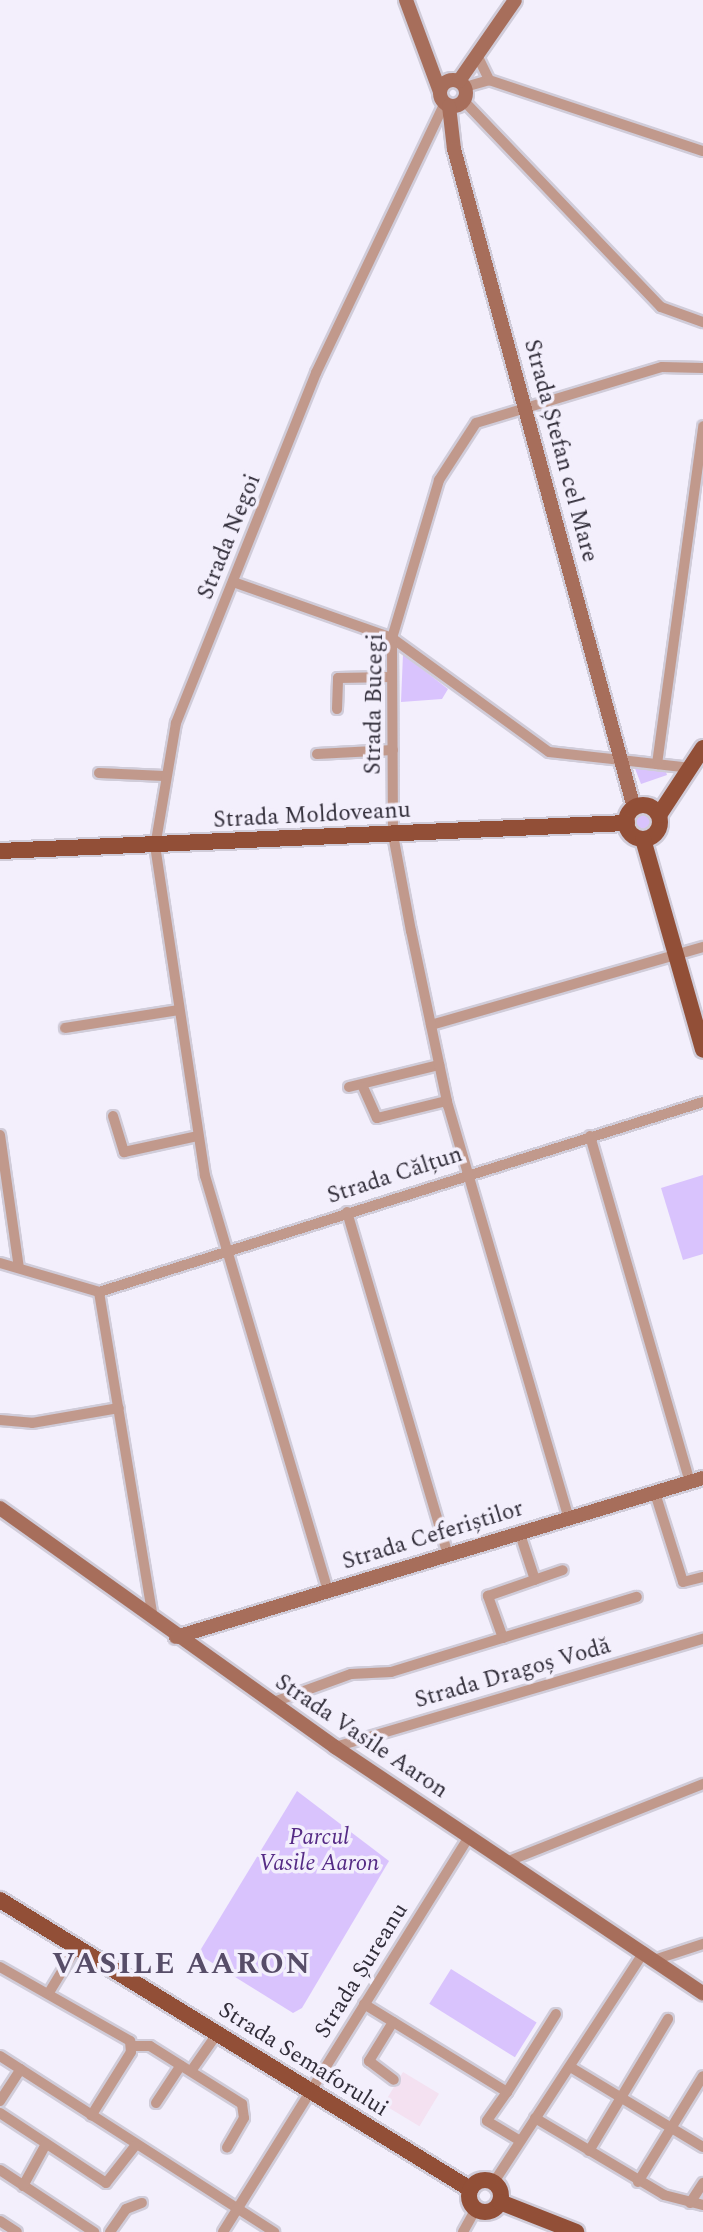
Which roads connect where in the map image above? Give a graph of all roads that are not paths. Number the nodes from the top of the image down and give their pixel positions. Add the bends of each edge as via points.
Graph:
1 (406, 0) edge
2 (516, 0) edge
3 (477, 55) junction
4 (489, 80) junction
5 (454, 95) junction
6 (703, 151) edge
7 (703, 322) edge
8 (703, 368) edge
9 (524, 406) junction
10 (703, 426) edge
11 (233, 582) junction
12 (392, 638) junction
13 (392, 677) junction
14 (337, 709) dead end
15 (703, 748) edge
16 (393, 750) junction
17 (317, 754) dead end
18 (620, 760) junction
19 (657, 764) junction
20 (691, 768) junction
21 (99, 773) dead end
22 (164, 776) junction
23 (630, 815) junction
24 (659, 815) junction
25 (393, 835) junction
26 (643, 839) junction
27 (155, 847) junction
28 (0, 851) edge
29 (703, 947) edge
30 (676, 954) junction
31 (179, 1010) junction
32 (431, 1026) junction
33 (65, 1027) dead end
34 (703, 1050) edge
35 (439, 1065) junction
36 (349, 1087) dead end
37 (363, 1087) dead end
38 (447, 1101) junction
39 (703, 1102) edge
40 (113, 1116) dead end
41 (198, 1136) junction
42 (590, 1136) junction
43 (0, 1137) edge
44 (467, 1173) junction
45 (347, 1212) junction
46 (228, 1250) junction
47 (0, 1263) edge
48 (19, 1268) junction
49 (99, 1292) junction
50 (119, 1408) junction
51 (0, 1419) edge
52 (696, 1480) edge
53 (655, 1493) junction
54 (0, 1508) edge
55 (569, 1519) junction
56 (520, 1534) junction
57 (448, 1555) junction
58 (564, 1570) dead end
59 (703, 1577) edge
60 (535, 1580) junction
61 (328, 1591) junction
62 (637, 1597) dead end
63 (153, 1620) junction
64 (176, 1637) junction
65 (503, 1638) junction
66 (703, 1639) edge
67 (271, 1703) junction
68 (335, 1747) junction
69 (703, 1784) edge
70 (468, 1837) junction
71 (506, 1862) junction
72 (0, 1900) edge
73 (703, 1944) edge
74 (76, 1948) junction
75 (649, 1956) junction
76 (0, 1967) edge
77 (50, 1992) junction
78 (703, 1993) edge
79 (363, 2004) junction
80 (556, 2014) dead end
81 (668, 2019) dead end
82 (393, 2022) junction
83 (217, 2034) junction
84 (132, 2046) junction
85 (0, 2056) edge
86 (181, 2065) junction
87 (572, 2067) junction
88 (21, 2069) junction
89 (191, 2071) junction
90 (703, 2076) edge
91 (394, 2080) dead end
92 (309, 2091) junction
93 (506, 2092) junction
94 (621, 2098) junction
95 (0, 2101) edge
96 (156, 2103) dead end
97 (0, 2113) edge
98 (91, 2116) junction
99 (535, 2119) junction
100 (672, 2128) junction
101 (519, 2140) junction
102 (46, 2144) junction
103 (135, 2146) junction
104 (227, 2147) dead end
105 (703, 2147) edge
106 (589, 2151) junction
107 (0, 2170) edge
108 (494, 2182) junction
109 (638, 2182) junction
110 (703, 2183) edge
111 (23, 2186) junction
112 (470, 2189) junction
113 (500, 2202) junction
114 (142, 2203) dead end
115 (690, 2203) junction
116 (703, 2205) edge
117 (237, 2209) junction
118 (475, 2210) junction
119 (0, 2221) edge
120 (17, 2232) edge
121 (94, 2232) edge
122 (110, 2232) edge
123 (223, 2232) edge
124 (274, 2232) edge
125 (463, 2232) edge
126 (576, 2232) edge

1 - 5 street, Strada Ștefan cel Mare
2 - 3 street
3 - 4 street
3 - 5 street
4 - 5 street
4 - 6 street
5 - 7 street via 661,307
5 - 9 street, Strada Ștefan cel Mare via 448,125
5 - 11 street, Strada Negoi via 316,373
8 - 9 street, Strada Bucegi via 672,365
9 - 12 street, Strada Bucegi via 483,418 458,446 439,480
9 - 18 street, Strada Ștefan cel Mare
10 - 19 street
11 - 12 street
11 - 22 street, Strada Negoi via 172,735
12 - 13 street, Strada Bucegi
12 - 18 street via 544,749
13 - 14 street via 338,678
13 - 16 street, Strada Bucegi
15 - 20 main road
16 - 17 street
16 - 25 street, Strada Bucegi
18 - 19 street
18 - 23 street, Strada Ștefan cel Mare
19 - 20 street
20 - 24 main road
21 - 22 street
22 - 27 street, Strada Negoi
23 - 24 main road, Strada Moldoveanu via 649,806
23 - 25 main road, Strada Moldoveanu
23 - 26 main road
24 - 26 main road via 656,833
25 - 27 main road, Strada Moldoveanu
25 - 32 street, Strada Bucegi
26 - 30 main road
27 - 28 main road, Strada Moldoveanu
27 - 31 street, Strada Negoi
29 - 30 street
30 - 32 street
30 - 34 main road
31 - 33 street
31 - 41 street, Strada Negoi
32 - 35 street, Strada Bucegi
35 - 36 street
35 - 38 street, Strada Bucegi
37 - 38 street via 377,1118
38 - 44 street, Strada Bucegi
39 - 42 street, Strada Călțun
40 - 41 street via 124,1152
41 - 46 street, Strada Negoi
42 - 44 street, Strada Călțun
42 - 52 street
43 - 48 street
44 - 45 street, Strada Călțun
44 - 55 street, Strada Bucegi
45 - 46 street, Strada Călțun
45 - 57 street
46 - 49 street, Strada Călțun
46 - 61 street, Strada Negoi
47 - 48 street
48 - 49 street
49 - 50 street
50 - 51 street via 32,1423
50 - 63 street
52 - 53 street, Strada Ceferiștilor
53 - 55 street, Strada Ceferiștilor
53 - 59 street via 683,1582
54 - 63 street, Strada Vasile Aaron
55 - 56 street, Strada Ceferiștilor
56 - 57 street, Strada Ceferiștilor
56 - 60 street
57 - 61 street, Strada Ceferiștilor
58 - 60 street
60 - 65 street via 488,1595
61 - 64 street, Strada Ceferiștilor
62 - 65 street
63 - 64 street, Strada Vasile Aaron
64 - 67 street, Strada Vasile Aaron
65 - 67 street via 391,1672 351,1674
66 - 68 street, Strada Dragoș Vodă
67 - 68 street, Strada Vasile Aaron
68 - 70 street, Strada Vasile Aaron
69 - 71 street
70 - 71 street, Strada Vasile Aaron
70 - 79 street, Strada Șureanu
71 - 75 street, Strada Vasile Aaron
72 - 74 main road, Strada Semaforului
73 - 75 street
74 - 77 street
74 - 83 main road, Strada Semaforului
75 - 78 street, Strada Vasile Aaron
75 - 87 street
76 - 77 street
77 - 84 street
79 - 82 street
79 - 92 street, Strada Șureanu
80 - 93 street
81 - 94 street
82 - 91 street via 369,2061
82 - 93 street
83 - 89 street
83 - 92 main road, Strada Semaforului
84 - 86 street via 150,2046
84 - 98 street
85 - 88 street
86 - 89 street
86 - 96 street
87 - 94 street
87 - 99 street
88 - 95 street
88 - 98 street
89 - 104 street via 244,2108
90 - 100 street
92 - 112 main road, Strada Semaforului
92 - 117 street, Strada Șureanu
93 - 101 street via 487,2121
94 - 100 street
94 - 106 street
97 - 102 street
98 - 103 street
99 - 101 street
99 - 106 street
100 - 105 street
100 - 109 street
101 - 108 street
102 - 103 street via 106,2183
102 - 111 street
103 - 117 street
106 - 109 street
107 - 111 street
108 - 112 main road via 480,2180
108 - 113 main road
109 - 115 street
110 - 115 street
111 - 121 street
112 - 118 main road
113 - 118 main road via 490,2212
113 - 126 main road
114 - 122 street via 126,2209
115 - 116 street
117 - 123 street, Strada Șureanu
117 - 124 street
118 - 125 street
119 - 120 street

